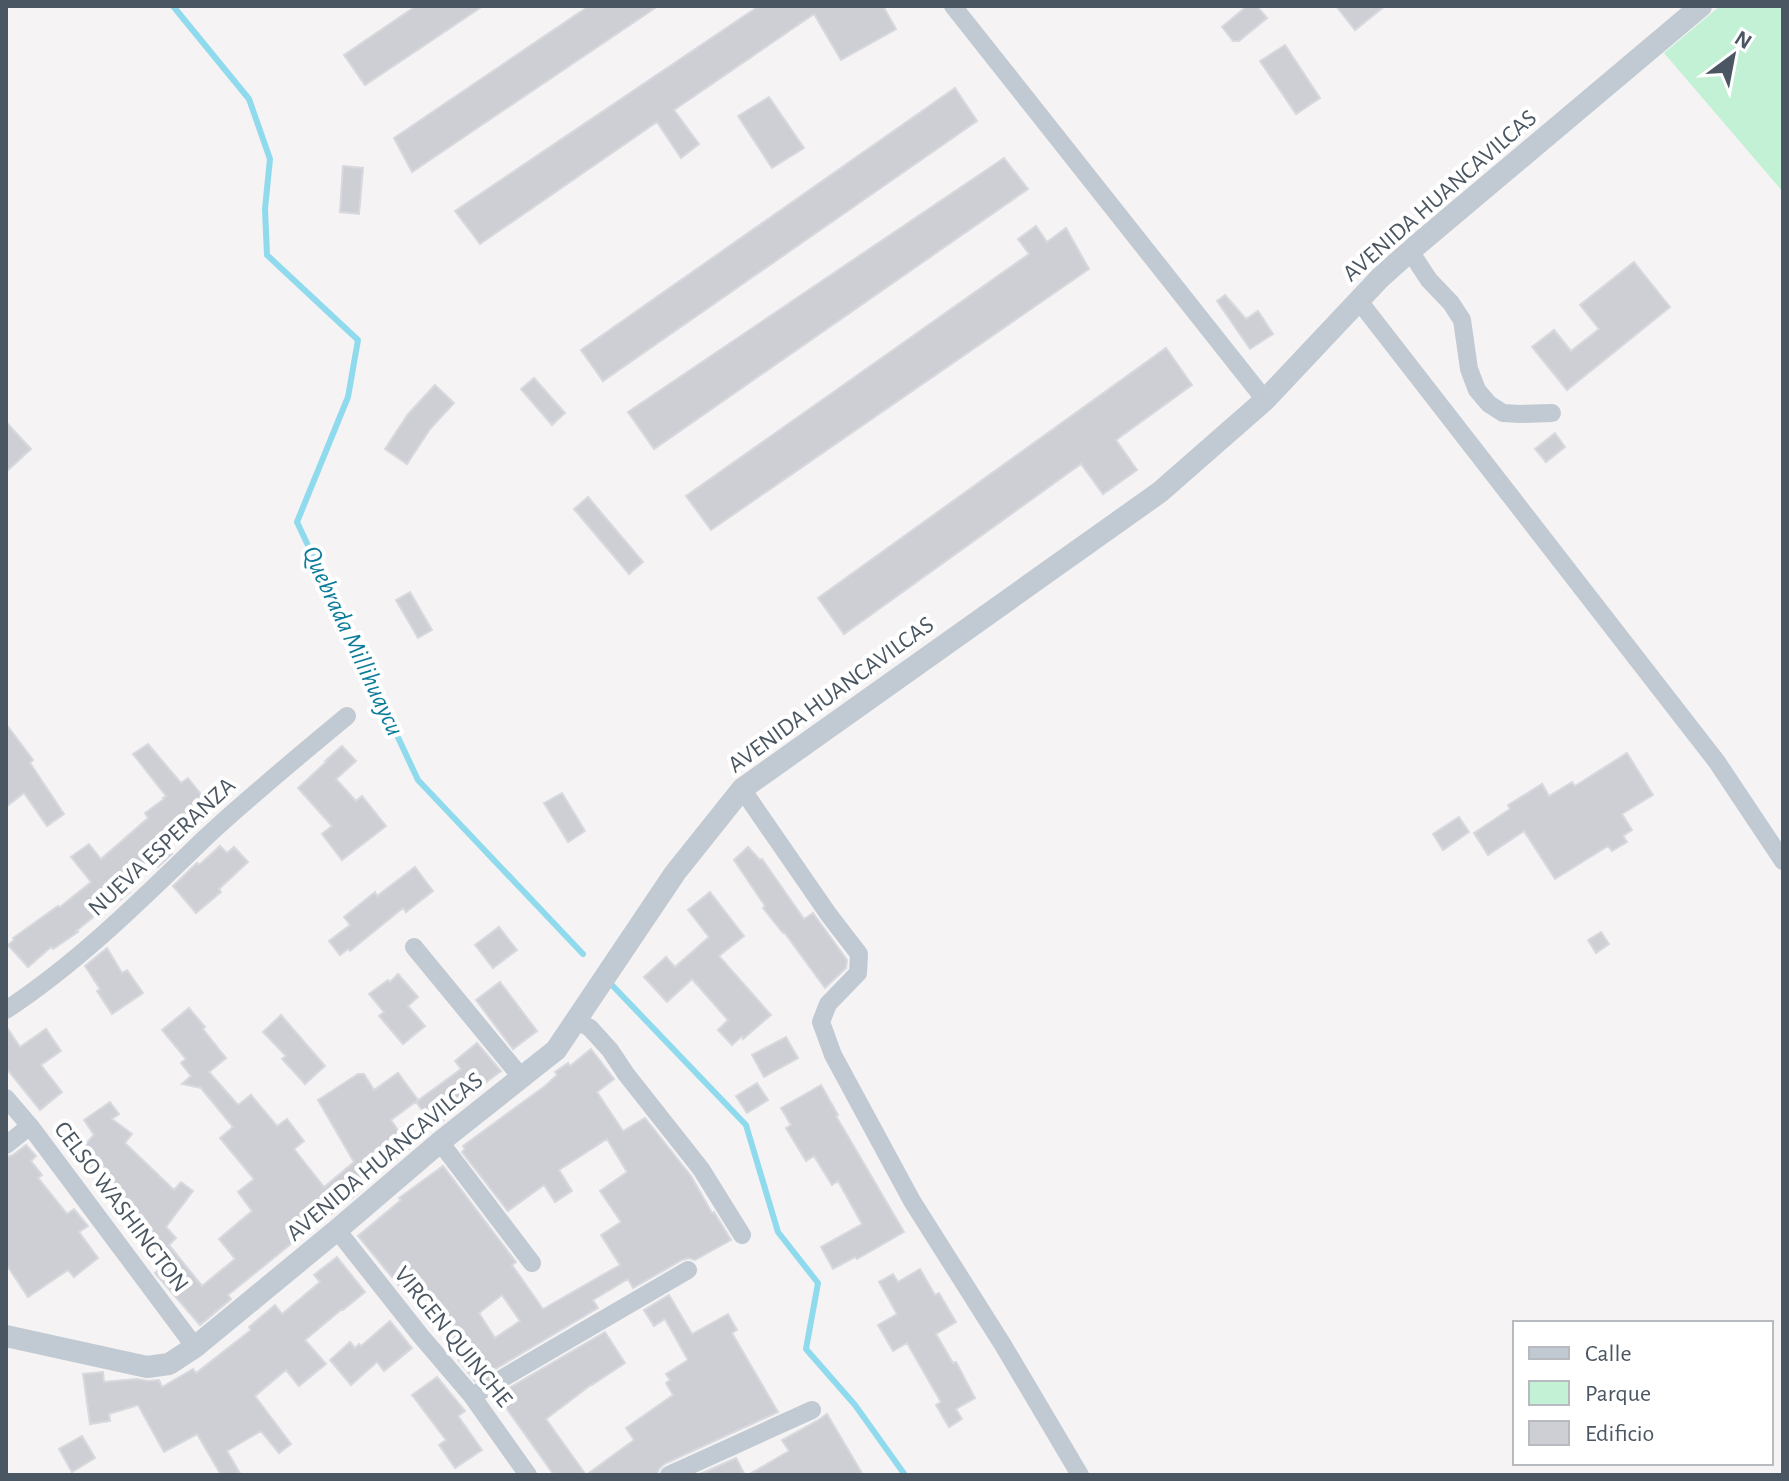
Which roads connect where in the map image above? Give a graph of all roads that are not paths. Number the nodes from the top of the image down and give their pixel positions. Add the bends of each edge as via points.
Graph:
1 (953, 6) edge
2 (1701, 6) edge
3 (1410, 251) junction
4 (1359, 301) junction
5 (1265, 400) junction
6 (1552, 413) dead end
7 (347, 716) dead end
8 (742, 789) junction
9 (1783, 861) edge
10 (414, 947) dead end
11 (6, 1010) edge
12 (576, 1020) junction
13 (521, 1077) junction
14 (6, 1098) edge
15 (30, 1126) junction
16 (440, 1142) junction
17 (6, 1145) edge
18 (337, 1230) junction
19 (742, 1235) dead end
20 (532, 1263) dead end
21 (688, 1270) dead end
22 (6, 1336) edge
23 (195, 1347) junction
24 (472, 1396) junction
25 (812, 1410) dead end
26 (528, 1475) edge
27 (669, 1475) edge
28 (1080, 1475) edge

1 - 5 street
2 - 3 street, AVENIDA HUANCAVILCAS
3 - 4 street, AVENIDA HUANCAVILCAS
3 - 6 street via 1462,320 1469,369 1489,404 1503,413
4 - 5 street, AVENIDA HUANCAVILCAS
4 - 9 street via 1717,762
5 - 8 street, AVENIDA HUANCAVILCAS via 1160,492
7 - 11 street, NUEVA ESPERANZA via 207,837 128,914
8 - 12 street, AVENIDA HUANCAVILCAS via 675,873
8 - 28 street via 859,954 858,973 828,1004 821,1022 833,1055 912,1201
10 - 13 street
12 - 13 street, AVENIDA HUANCAVILCAS via 556,1050
12 - 19 street via 610,1050 701,1169
13 - 16 street, AVENIDA HUANCAVILCAS
14 - 15 street, CELSO WASHINGTON
15 - 17 street
15 - 23 street, CELSO WASHINGTON
16 - 18 street, AVENIDA HUANCAVILCAS
16 - 20 street
18 - 23 street, AVENIDA HUANCAVILCAS
18 - 24 street, VIRGEN QUINCHE
21 - 24 street
22 - 23 street, AVENIDA HUANCAVILCAS via 147,1367 169,1364
24 - 26 street, VIRGEN QUINCHE
25 - 27 street

